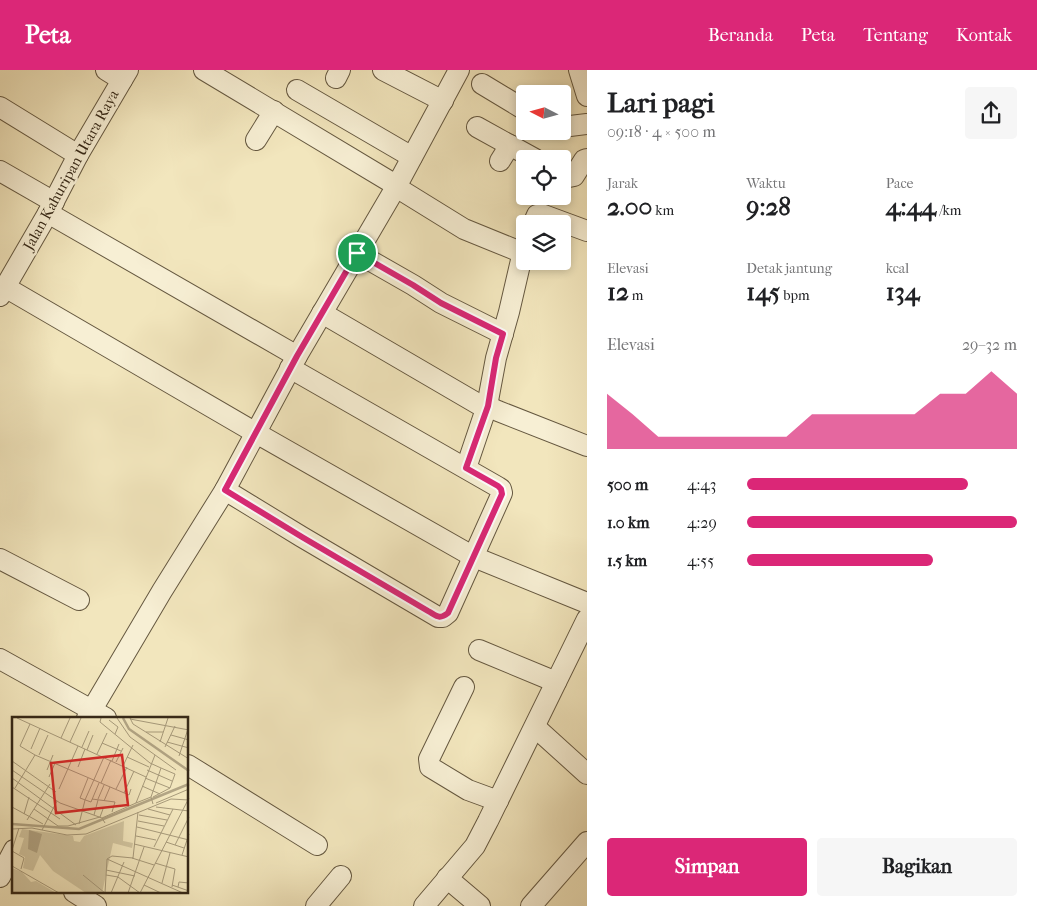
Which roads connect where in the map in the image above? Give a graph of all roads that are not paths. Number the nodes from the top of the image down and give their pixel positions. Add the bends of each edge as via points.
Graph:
1 (204, 70) edge
2 (384, 70) edge
3 (459, 70) edge
4 (579, 70) edge
5 (118, 73) edge
6 (482, 84) dead end
7 (297, 90) dead end
8 (587, 96) edge
9 (443, 101) junction
10 (516, 105) edge
11 (0, 107) edge
12 (274, 111) junction
13 (587, 124) edge
14 (571, 126) edge
15 (477, 127) dead end
16 (256, 140) dead end
17 (78, 155) junction
18 (516, 155) edge
19 (412, 157) junction
20 (587, 159) edge
21 (0, 171) edge
22 (571, 177) edge
23 (392, 184) junction
24 (51, 208) junction
25 (571, 225) edge
26 (587, 231) edge
27 (516, 247) edge
28 (357, 253) junction
29 (519, 270) edge
30 (3, 292) edge
31 (322, 313) junction
32 (503, 334) junction
33 (294, 362) junction
34 (483, 405) junction
35 (256, 433) junction
36 (587, 446) edge
37 (466, 468) junction
38 (225, 490) junction
39 (474, 557) junction
40 (0, 559) edge
41 (79, 600) dead end
42 (587, 603) edge
43 (587, 619) edge
44 (479, 650) dead end
45 (0, 659) edge
46 (556, 682) junction
47 (464, 687) dead end
48 (95, 716) edge
49 (535, 727) junction
50 (189, 766) edge
51 (587, 774) edge
52 (493, 810) junction
53 (587, 842) edge
54 (317, 845) dead end
55 (12, 855) edge
56 (341, 876) dead end
57 (0, 877) edge
58 (447, 878) junction
59 (77, 894) edge
60 (96, 906) edge
61 (316, 906) edge
62 (424, 906) edge
63 (480, 906) edge
64 (531, 906) edge

1 - 12 street
2 - 9 street
3 - 9 street
4 - 8 street
5 - 17 street, Jalan Kahuripan Utara Raya
6 - 10 street
7 - 19 street
9 - 19 street
11 - 17 street
12 - 16 street
12 - 23 street
13 - 14 street
15 - 18 street via 505,153
17 - 24 street, Jalan Kahuripan Utara Raya
19 - 23 street
20 - 22 street
21 - 24 street
23 - 27 street via 464,229
23 - 28 street
24 - 30 street, Jalan Kahuripan Utara Raya
24 - 33 street
25 - 26 street
28 - 31 street
28 - 32 street via 441,303
29 - 32 street
30 - 35 street
31 - 33 street
31 - 34 street
32 - 34 street
33 - 35 street
33 - 37 street
34 - 36 street
34 - 37 street
35 - 38 street
35 - 39 street
37 - 39 street via 498,486 502,494
38 - 39 street via 438,617 448,613
38 - 48 street via 167,583
39 - 42 street
40 - 41 street
43 - 46 street
44 - 46 street
45 - 48 street
46 - 49 street
47 - 52 street via 429,759 430,767
49 - 51 street
49 - 52 street
50 - 54 street
52 - 58 street via 475,846
53 - 64 street
55 - 57 street
56 - 61 street
58 - 62 street
58 - 63 street
59 - 60 street

